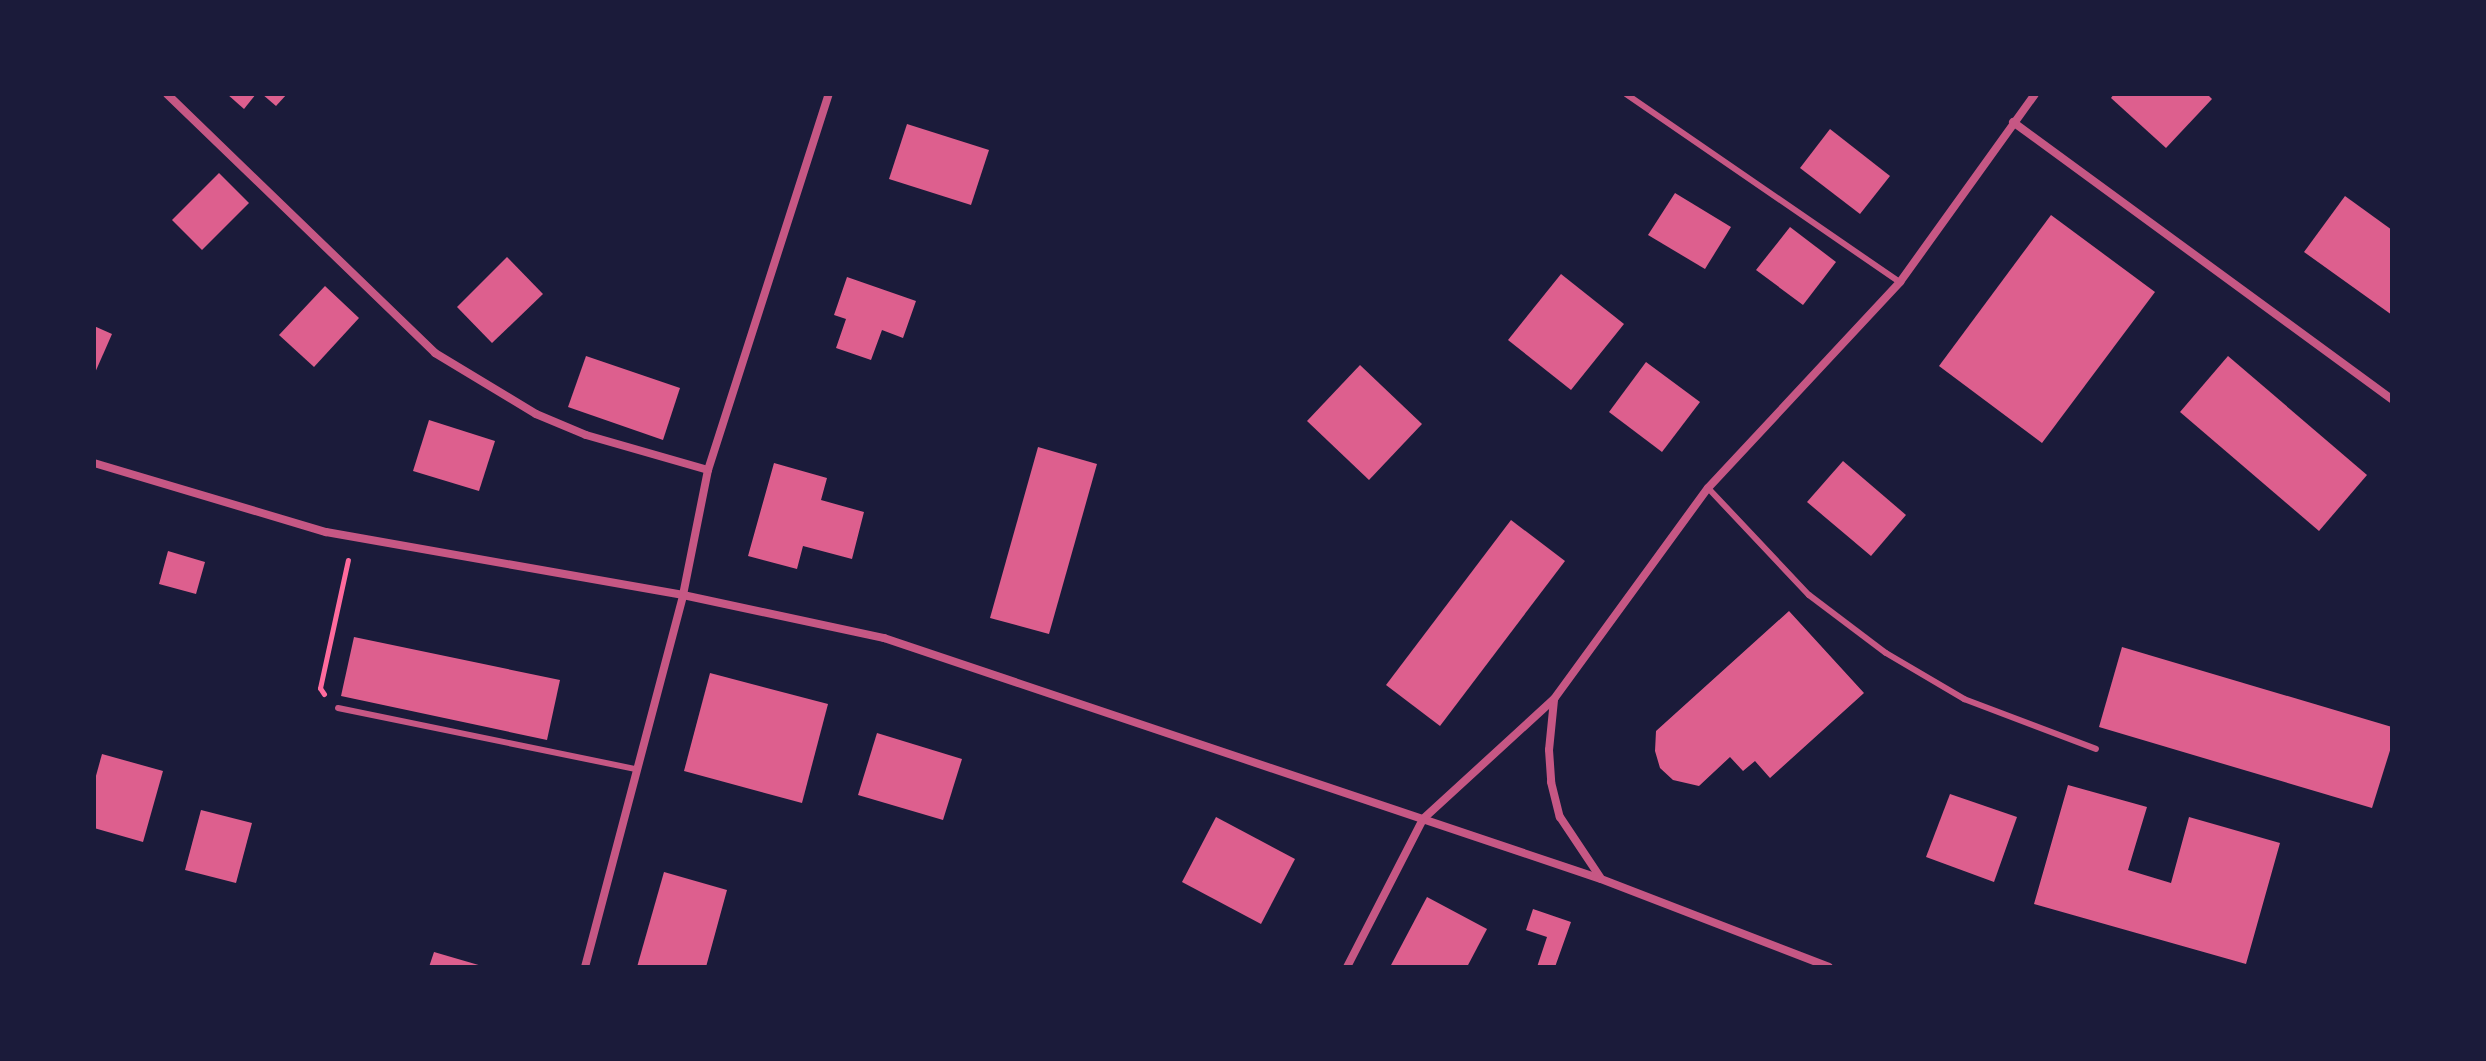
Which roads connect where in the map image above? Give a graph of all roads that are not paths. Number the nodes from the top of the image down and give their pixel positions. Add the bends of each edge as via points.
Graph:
1 (167, 94) edge
2 (829, 94) edge
3 (1626, 94) edge
4 (2035, 94) edge
5 (2013, 122) junction
6 (1900, 282) junction
7 (2392, 399) edge
8 (94, 463) edge
9 (708, 470) junction
10 (1708, 488) junction
11 (683, 595) junction
12 (1554, 699) junction
13 (338, 708) road end
14 (2096, 749) dead end
15 (636, 769) junction
16 (1423, 819) junction
17 (1601, 879) junction
18 (585, 967) edge
19 (1347, 967) edge
20 (1829, 967) edge

1 - 9 street via 435,353 536,414 586,435
2 - 9 street
3 - 6 lane
4 - 5 street
5 - 6 street
5 - 7 street
6 - 10 street
8 - 11 street via 353,537
9 - 11 street
10 - 12 street
10 - 14 lane via 1809,595 1886,653 1964,699
11 - 15 street
11 - 16 street via 884,638
12 - 16 street
12 - 17 street via 1550,761 1560,817
13 - 15 lane
15 - 18 street
16 - 17 street
16 - 19 street
17 - 20 street

